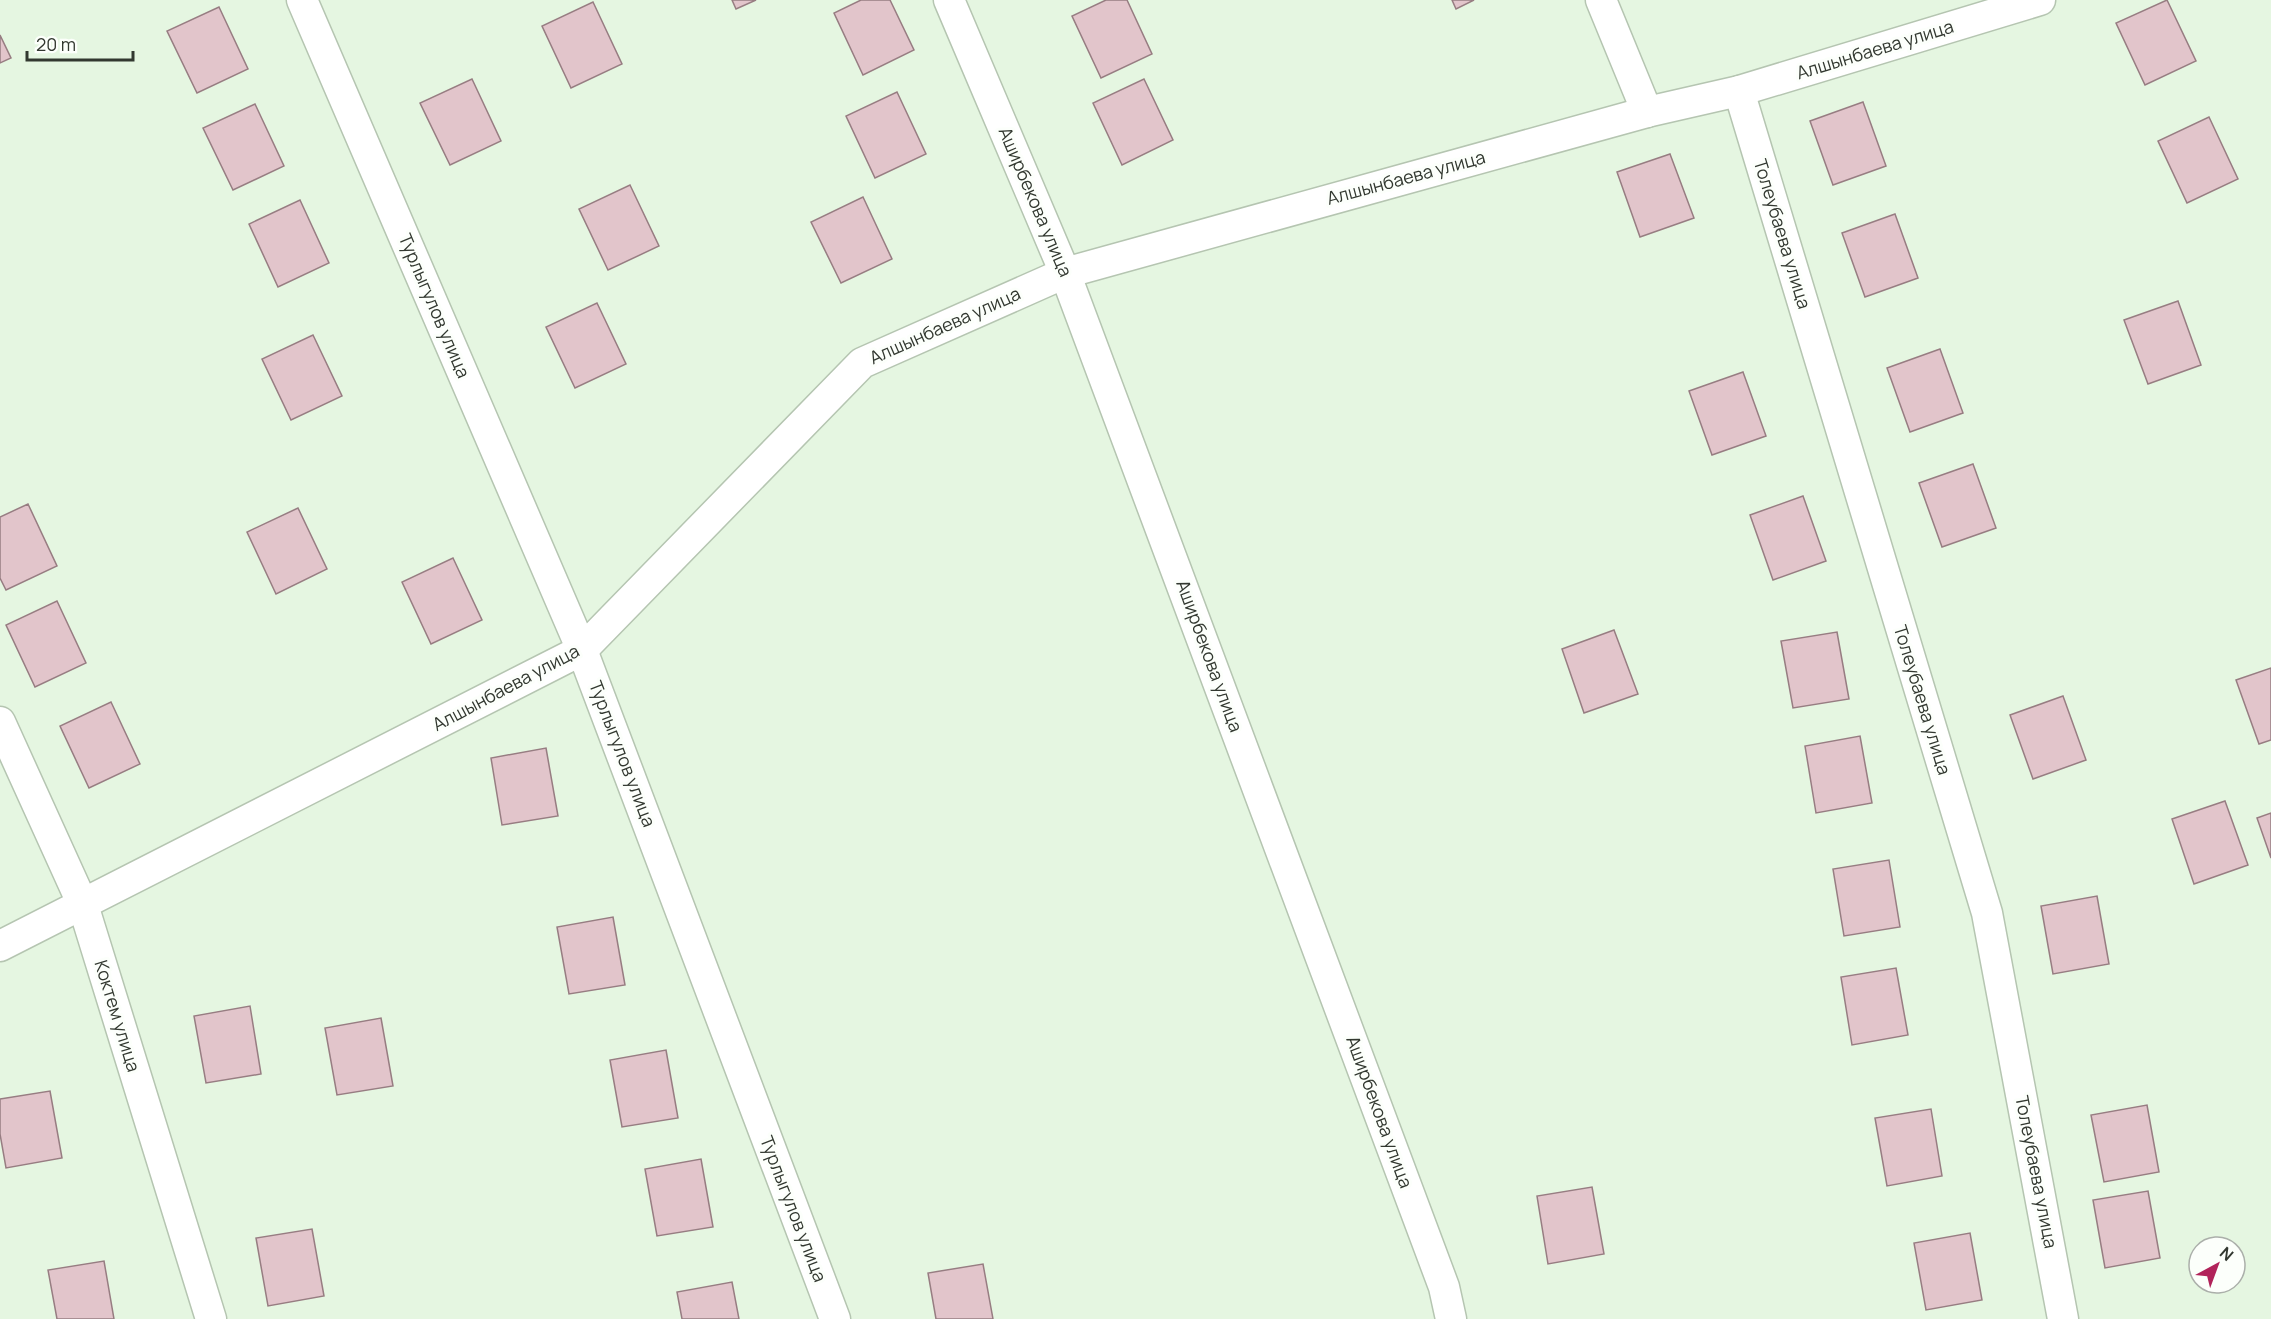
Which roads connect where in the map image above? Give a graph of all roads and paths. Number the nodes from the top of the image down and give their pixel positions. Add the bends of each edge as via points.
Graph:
1 (303, 0) edge
2 (949, 0) edge
3 (1601, 0) edge
4 (2040, 0) edge
5 (1739, 91) junction
6 (1647, 112) junction
7 (1065, 273) junction
8 (582, 650) junction
9 (0, 722) edge
10 (83, 905) junction
11 (0, 946) edge
12 (211, 1319) edge
13 (835, 1319) edge
14 (1451, 1319) edge
15 (2063, 1319) edge

1 - 8 street, Турлыгулов улица
2 - 7 street, Аширбекова улица
3 - 6 street
4 - 5 street, Алшынбаева улица
5 - 6 street, Алшынбаева улица
5 - 15 street, Толеубаева улица via 1987,913
6 - 7 street, Алшынбаева улица
7 - 8 street, Алшынбаева улица via 862,363
7 - 14 street, Аширбекова улица via 1440,1276
8 - 10 street, Алшынбаева улица
8 - 13 street, Турлыгулов улица
9 - 10 street, Коктем улица
10 - 11 street, Алшынбаева улица
10 - 12 street, Коктем улица

